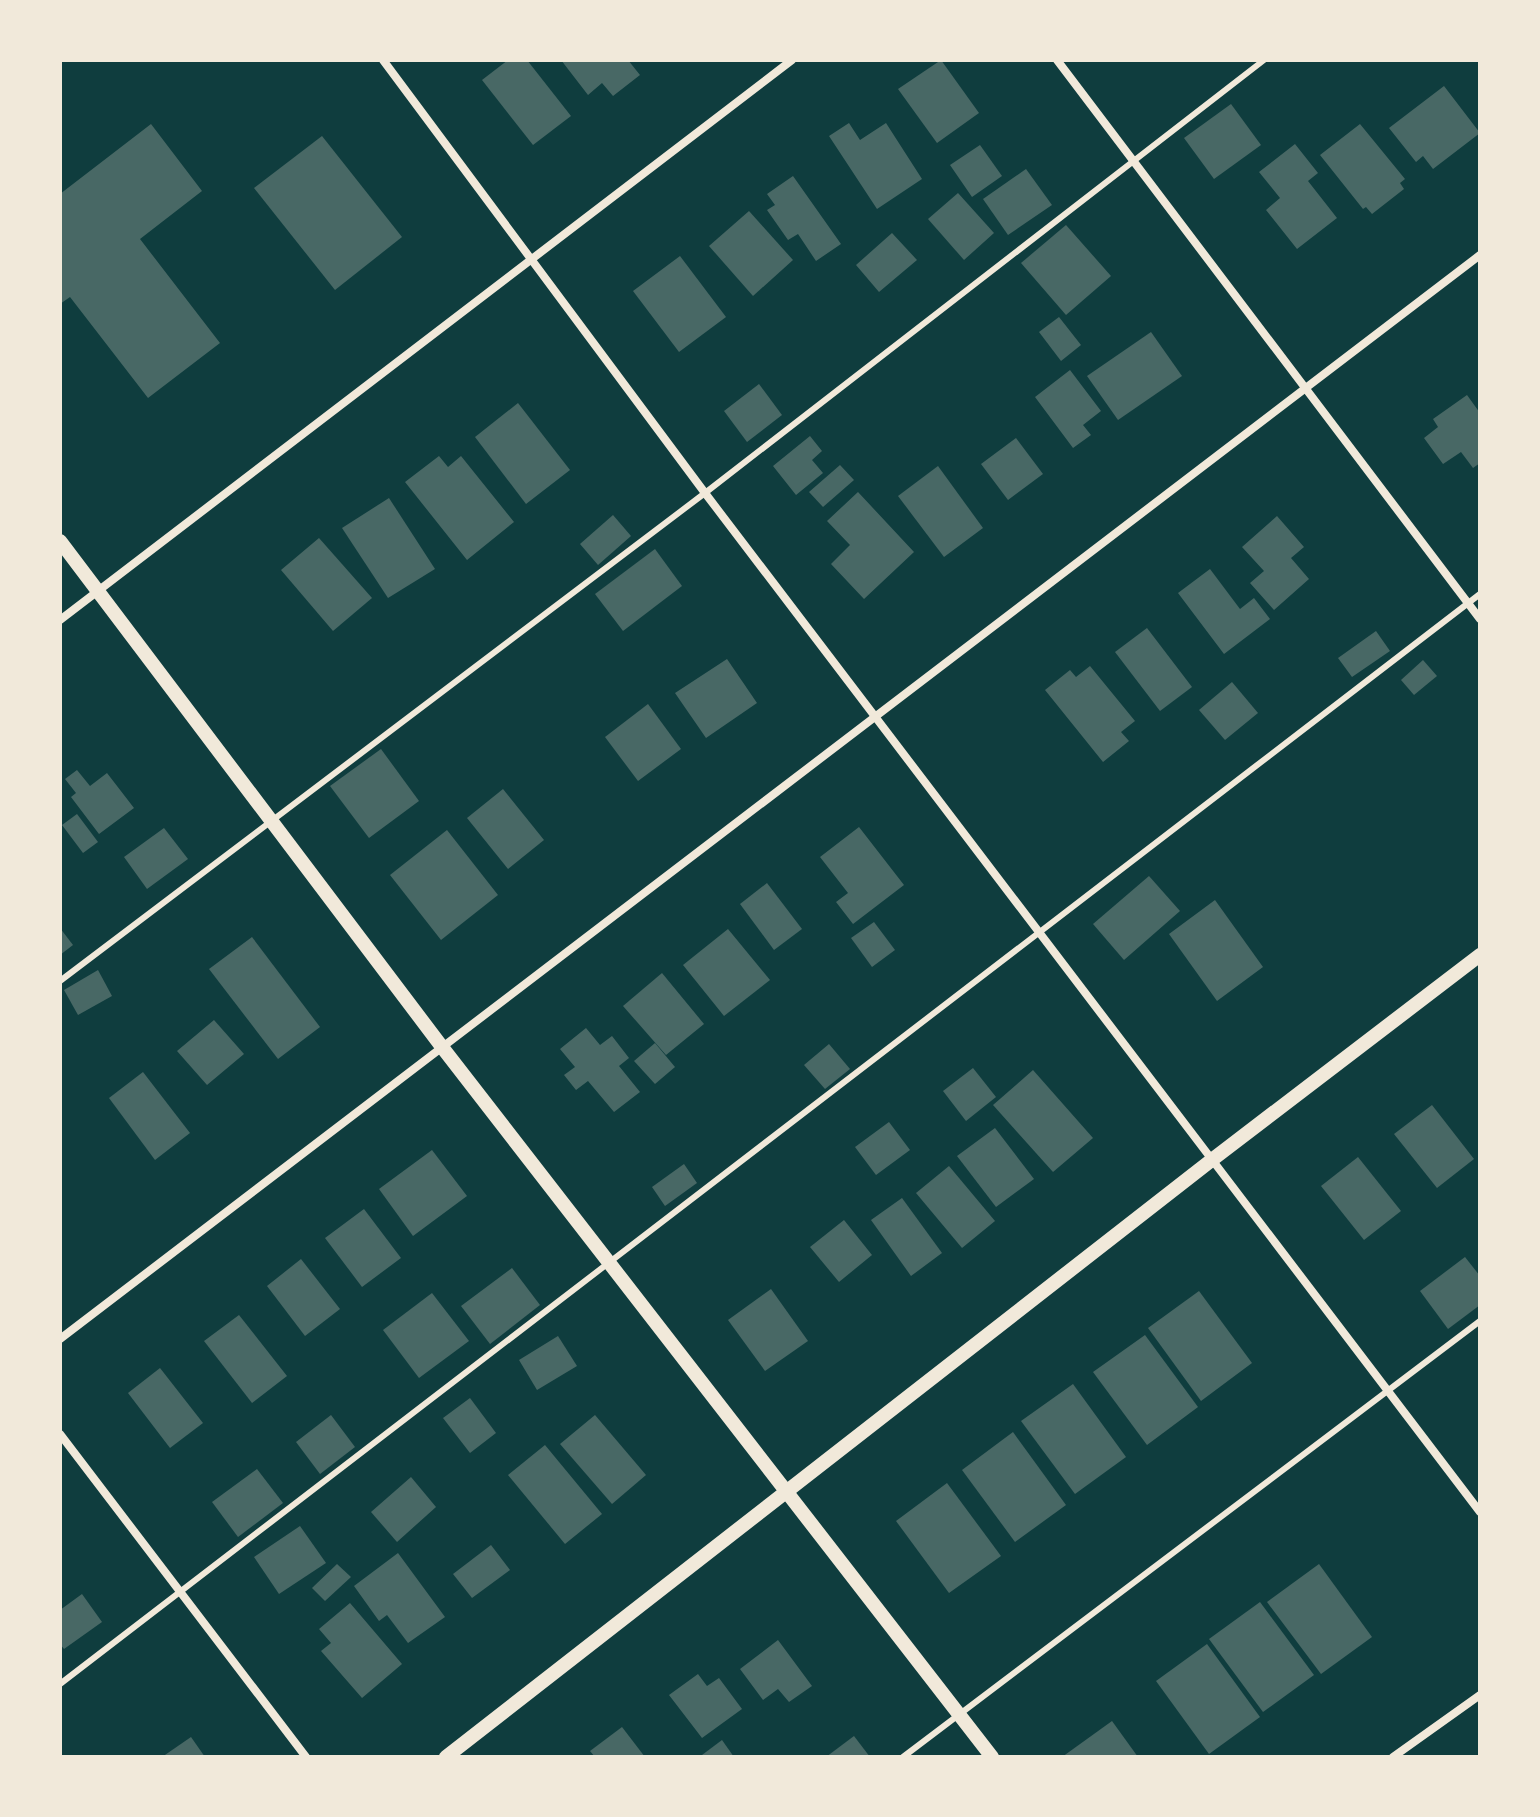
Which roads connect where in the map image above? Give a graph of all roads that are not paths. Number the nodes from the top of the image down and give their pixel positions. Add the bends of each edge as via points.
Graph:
1 (383, 60) edge
2 (792, 60) edge
3 (1057, 60) edge
4 (1264, 60) edge
5 (1134, 161) junction
6 (1480, 255) edge
7 (530, 261) junction
8 (1305, 388) junction
9 (705, 493) junction
10 (60, 541) edge
11 (98, 591) junction
12 (1480, 594) edge
13 (1468, 604) junction
14 (1480, 619) edge
15 (60, 620) edge
16 (875, 716) junction
17 (271, 822) junction
18 (1039, 931) junction
19 (1480, 955) edge
20 (60, 981) edge
21 (442, 1047) junction
22 (1213, 1159) junction
23 (608, 1262) junction
24 (1480, 1321) edge
25 (60, 1339) edge
26 (1388, 1394) junction
27 (60, 1434) edge
28 (786, 1492) junction
29 (1480, 1512) edge
30 (180, 1592) junction
31 (60, 1684) edge
32 (1480, 1695) edge
33 (958, 1714) junction
34 (306, 1757) edge
35 (446, 1757) edge
36 (903, 1757) edge
37 (992, 1757) edge
38 (1393, 1757) edge

1 - 7 street
2 - 7 street
3 - 5 street
4 - 5 lane
5 - 8 street
5 - 9 lane
6 - 8 street
7 - 9 street
7 - 11 street
8 - 13 street
8 - 16 street
9 - 16 street
9 - 17 lane
10 - 11 street
11 - 15 street
11 - 17 street
12 - 13 lane
13 - 14 street
13 - 18 lane
16 - 18 street
16 - 21 street
17 - 20 lane
17 - 21 street
18 - 22 street
18 - 23 lane
19 - 22 street
21 - 23 street
21 - 25 street
22 - 26 street
22 - 28 street
23 - 28 street
23 - 30 lane
24 - 26 lane
26 - 29 street
26 - 33 lane
27 - 30 street
28 - 33 street
28 - 35 street
30 - 31 lane
30 - 34 street
32 - 38 street
33 - 36 lane
33 - 37 street

